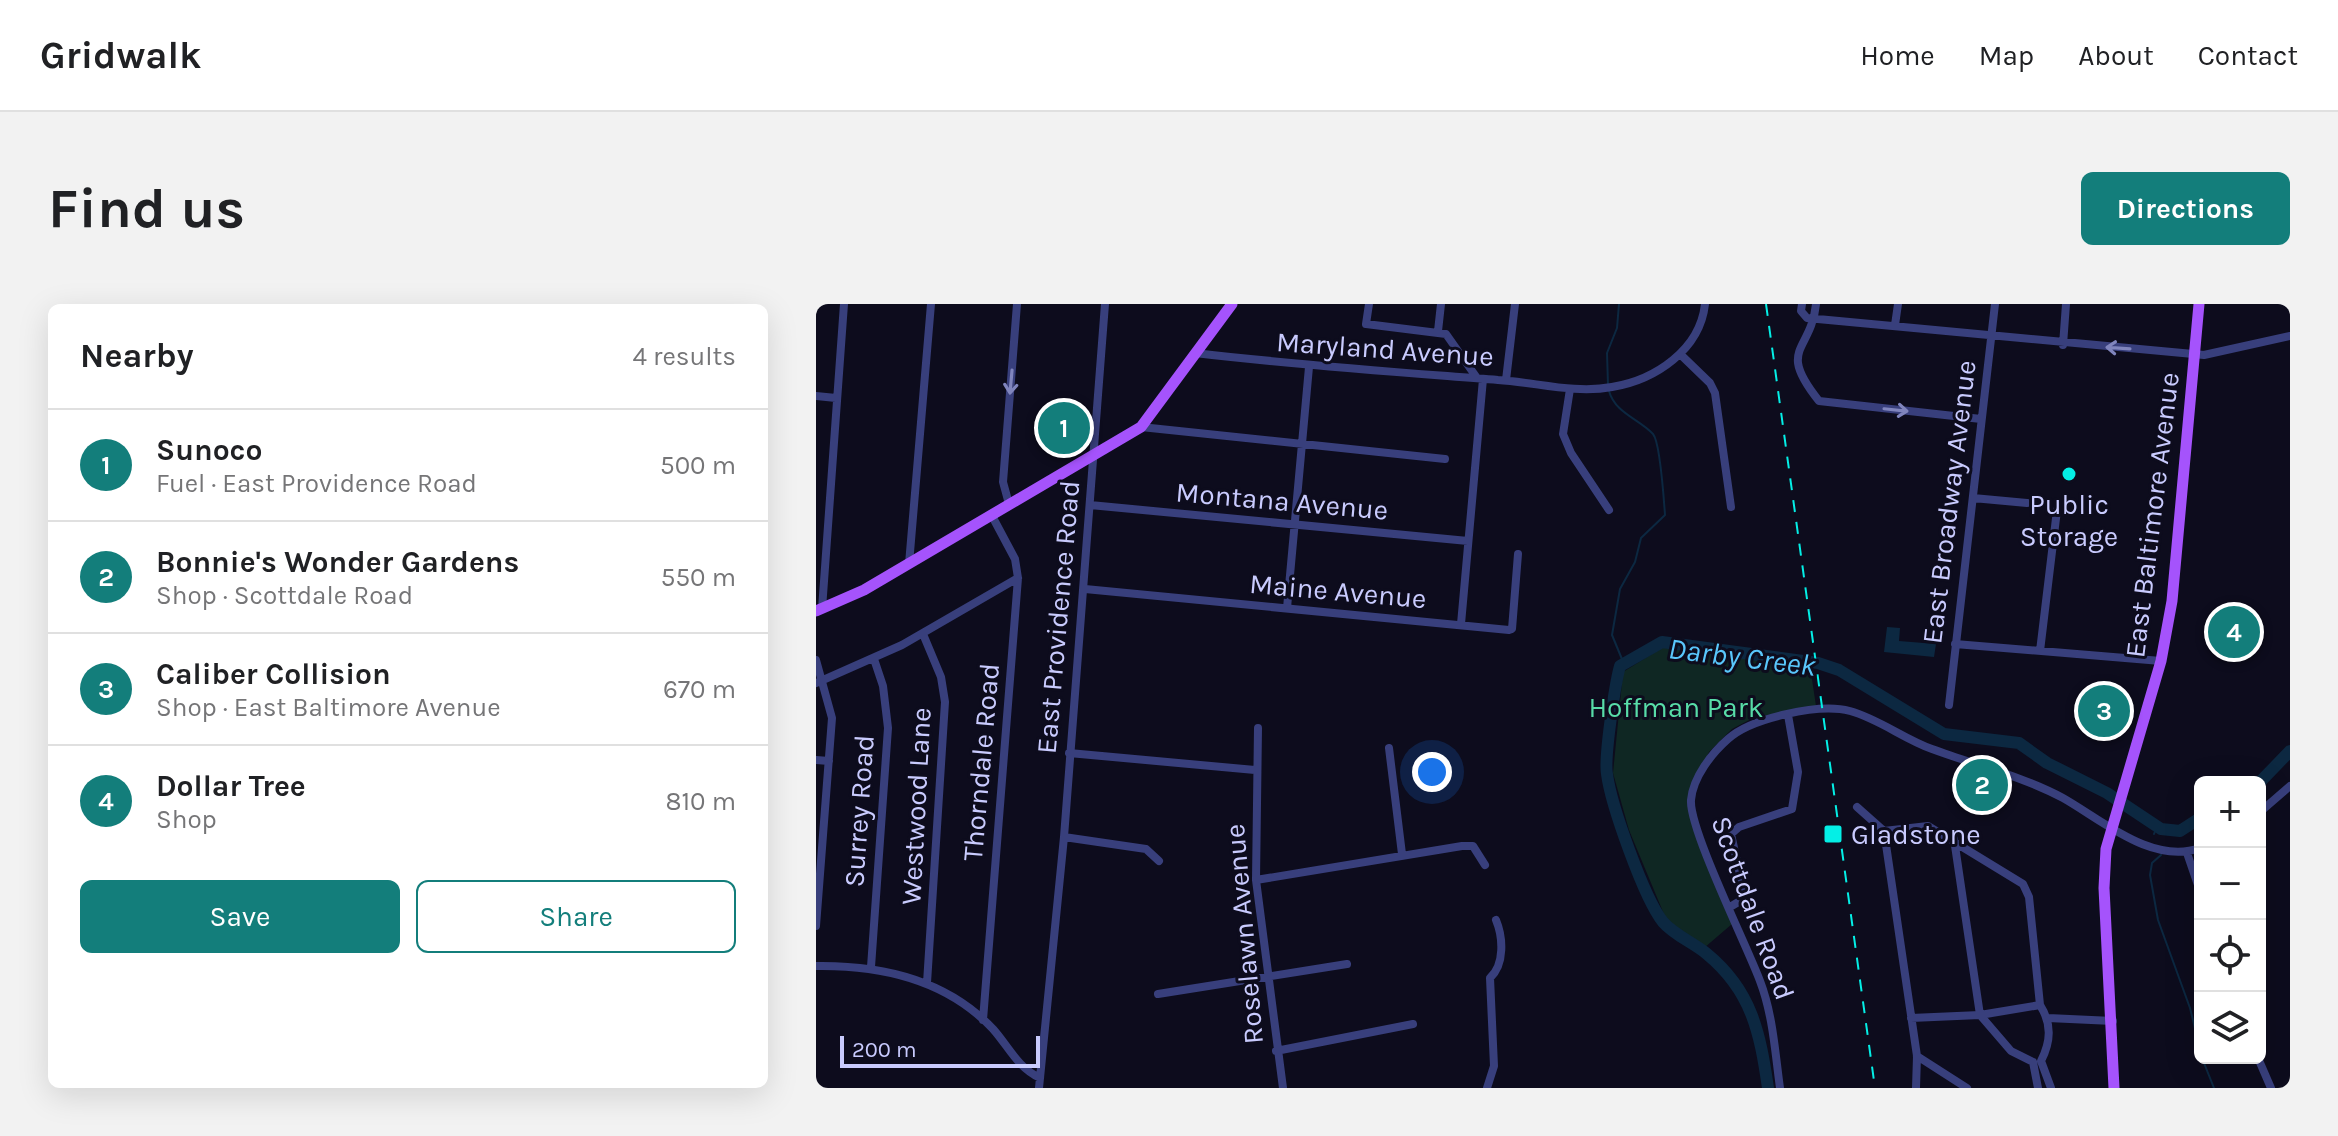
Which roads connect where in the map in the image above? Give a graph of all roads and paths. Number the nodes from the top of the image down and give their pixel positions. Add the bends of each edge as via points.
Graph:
1 (844, 304) edge
2 (931, 304) edge
3 (1017, 304) edge
4 (1105, 304) edge
5 (1232, 304) edge
6 (1369, 304) edge
7 (1441, 304) edge
8 (1515, 304) edge
9 (1705, 304) edge
10 (1802, 304) edge
11 (1816, 304) edge
12 (1898, 304) edge
13 (1995, 304) edge
14 (2066, 304) edge
15 (2199, 304) edge
16 (1815, 319) junction
17 (1895, 325) junction
18 (1438, 331) junction
19 (1991, 336) junction
20 (2287, 337) edge
21 (2063, 345) junction
22 (1195, 353) junction
23 (1680, 354) junction
24 (2195, 354) junction
25 (1309, 367) junction
26 (1480, 378) junction
27 (1506, 380) junction
28 (1570, 389) junction
29 (816, 396) edge
30 (836, 398) junction
31 (1981, 419) junction
32 (1141, 427) junction
33 (1302, 442) junction
34 (1093, 453) junction
35 (1445, 459) dead end
36 (1973, 498) junction
37 (2027, 503) dead end
38 (1009, 504) junction
39 (1090, 505) junction
40 (1731, 507) dead end
41 (1609, 510) dead end
42 (2057, 510) dead end
43 (991, 514) junction
44 (1294, 525) junction
45 (1468, 541) junction
46 (1518, 554) dead end
47 (909, 564) junction
48 (1018, 578) junction
49 (1085, 589) junction
50 (1287, 608) junction
51 (819, 610) edge
52 (1461, 624) junction
53 (923, 634) junction
54 (1955, 644) junction
55 (2040, 651) junction
56 (874, 659) junction
57 (816, 660) edge
58 (2161, 661) junction
59 (819, 682) edge
60 (1949, 705) dead end
61 (1788, 715) junction
62 (1258, 728) dead end
63 (1389, 748) dead end
64 (1069, 753) junction
65 (816, 760) edge
66 (829, 761) junction
67 (1255, 770) junction
68 (2290, 786) edge
69 (1857, 807) dead end
70 (2266, 807) edge
71 (2112, 826) junction
72 (1884, 831) junction
73 (1064, 837) junction
74 (1954, 839) junction
75 (2194, 850) edge
76 (2187, 853) junction
77 (1402, 854) junction
78 (1159, 861) dead end
79 (1485, 865) dead end
80 (2194, 873) edge
81 (1256, 880) junction
82 (1730, 907) junction
83 (1496, 920) dead end
84 (816, 926) edge
85 (1347, 964) dead end
86 (816, 966) edge
87 (871, 967) junction
88 (1267, 977) junction
89 (927, 983) junction
90 (1158, 994) dead end
91 (2040, 1005) junction
92 (1980, 1015) junction
93 (1911, 1018) junction
94 (2048, 1018) junction
95 (983, 1020) junction
96 (2113, 1021) junction
97 (1413, 1024) dead end
98 (1276, 1051) junction
99 (1917, 1056) junction
100 (2037, 1061) junction
101 (2261, 1064) edge
102 (1040, 1078) junction
103 (1039, 1088) edge
104 (1283, 1088) edge
105 (1487, 1088) edge
106 (1780, 1088) edge
107 (1916, 1088) edge
108 (1967, 1088) edge
109 (2038, 1088) edge
110 (2051, 1088) edge
111 (2114, 1088) edge
112 (2271, 1088) edge

1 - 30 street
2 - 47 street
3 -> 38 street via 1003,482
4 - 34 street, East Providence Road
5 - 22 main road
6 - 18 street via 1366,324
7 - 18 street
8 - 27 street
9 - 23 street
10 - 16 street via 1807,318
11 - 16 street
12 - 17 street
13 - 19 street, East Broadway Avenue
14 - 21 street
15 - 24 main road, East Baltimore Avenue
16 - 17 street
16 -> 31 street via 1796,352 1796,362 1819,401
17 - 19 street
18 - 26 street via 1453,340
19 - 21 street
19 - 31 street, East Broadway Avenue
20 - 24 street
24 -> 21 street
22 - 25 street, Maryland Avenue
22 - 32 main road
23 - 28 street, Maryland Avenue via 1640,380
23 - 40 street via 1715,393
24 - 58 main road, East Baltimore Avenue via 2172,601
25 - 26 street, Maryland Avenue
25 - 33 street
26 - 27 street, Maryland Avenue
26 - 45 street
27 - 28 street, Maryland Avenue
28 - 41 street via 1563,434
29 - 30 street
30 - 51 street
31 - 36 street, East Broadway Avenue
32 - 33 street
32 - 34 main road
33 - 35 street
33 - 44 street
34 - 38 main road
34 - 39 street, East Providence Road
36 - 37 street
36 - 54 street, East Broadway Avenue
38 - 43 main road
39 - 44 street, Montana Avenue
39 - 49 street, East Providence Road
42 - 55 street
43 - 47 main road
43 - 48 street, Thorndale Road via 1015,559
44 - 45 street, Montana Avenue
44 - 50 street
45 - 52 street
46 - 52 street, Maine Avenue via 1512,629
47 - 51 main road
48 - 53 street
48 - 95 street, Thorndale Road
49 - 50 street, Maine Avenue
49 - 64 street, East Providence Road
50 - 52 street, Maine Avenue
53 - 56 street
53 - 89 street, Westwood Lane via 945,702
54 - 55 street
54 - 60 street, East Broadway Avenue
55 - 58 street
56 - 59 street
56 - 87 street, Surrey Road via 888,728
57 - 59 street
58 - 71 main road, East Baltimore Avenue
59 - 66 street via 832,718
61 - 71 street, Scottdale Road via 1848,710 1929,748 2060,797
61 - 82 street via 1797,758 1797,799 1792,809 1731,834 1745,898
61 - 82 street, Scottdale Road via 1749,725 1732,736 1703,768 1691,800
62 - 67 street, Roselawn Avenue
63 - 77 street
64 - 67 street
64 - 73 street, East Providence Road
65 - 66 street
66 - 84 street
67 - 81 street, Roselawn Avenue
68 - 70 street
69 - 72 street
71 - 76 street, Scottdale Road via 2167,851
71 - 96 main road, East Baltimore Avenue via 2104,888
72 - 74 street via 1928,826
72 - 93 street
73 - 78 street via 1146,849
73 - 102 street, East Providence Road
74 - 91 street via 2023,884 2029,897
74 - 92 street
75 - 76 street
76 - 80 street
77 - 79 street via 1473,846
77 - 81 street
81 - 88 street, Roselawn Avenue
82 - 106 street, Scottdale Road via 1769,1010
83 - 105 street via 1501,954 1490,978 1494,1066
85 - 88 street
86 - 87 street
87 - 89 street
88 - 90 street
88 - 98 street, Roselawn Avenue
89 - 95 street
91 - 92 street
91 - 94 street
92 - 93 street
92 - 100 street via 2011,1051
93 - 99 street
94 - 96 street
94 - 100 street via 2049,1042
95 - 102 street via 1018,1064
96 - 111 main road, East Baltimore Avenue
97 - 98 street
98 - 104 street, Roselawn Avenue
99 - 107 street
99 - 108 street
100 - 109 street
100 - 110 street
101 - 112 street
102 - 103 street, East Providence Road

